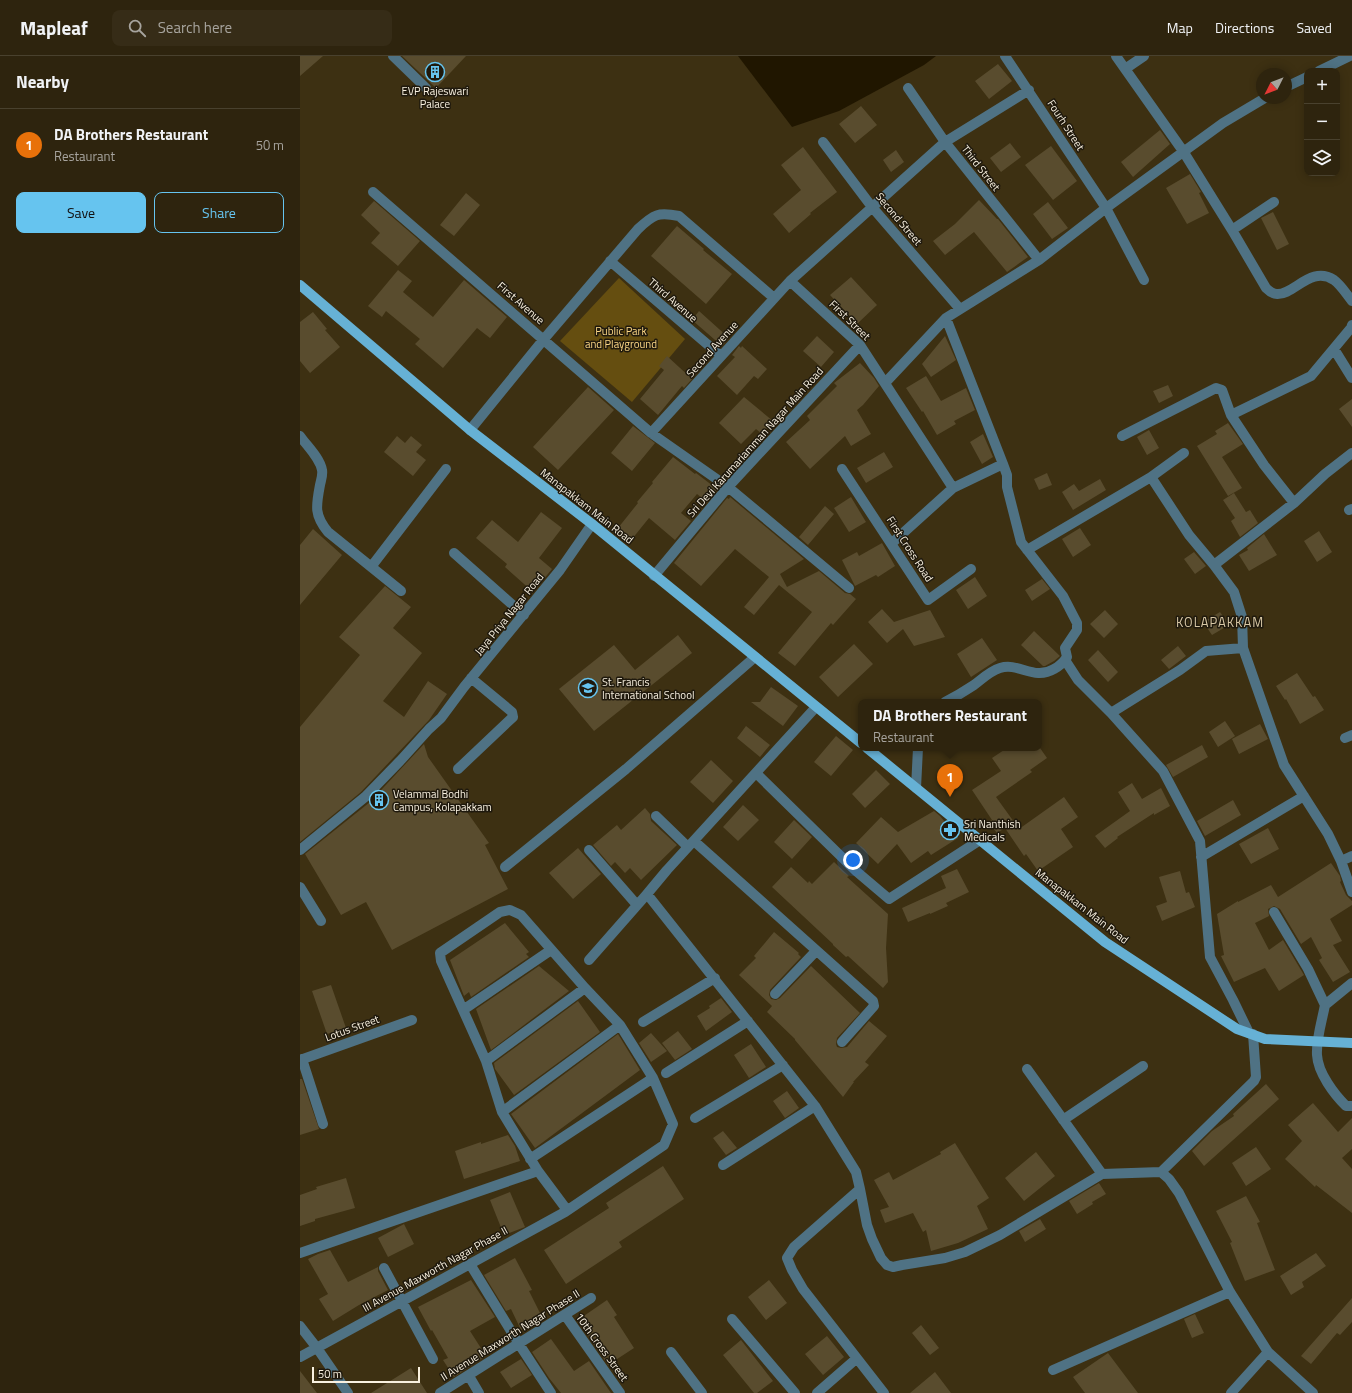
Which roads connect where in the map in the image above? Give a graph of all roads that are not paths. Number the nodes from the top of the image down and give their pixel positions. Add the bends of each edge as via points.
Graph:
1 (393, 56) edge
2 (1005, 56) edge
3 (1116, 56) edge
4 (1144, 56) edge
5 (1350, 56) edge
6 (1325, 68) edge
7 (1125, 69) junction
8 (1304, 78) edge
9 (1292, 84) edge
10 (426, 88) dead end
11 (908, 88) dead end
12 (1029, 90) junction
13 (1256, 103) edge
14 (823, 142) dead end
15 (945, 142) junction
16 (1183, 151) junction
17 (373, 192) dead end
18 (1274, 202) dead end
19 (872, 207) junction
20 (1106, 208) junction
21 (1232, 230) junction
22 (1039, 260) junction
23 (610, 261) junction
24 (1144, 280) dead end
25 (790, 281) junction
26 (300, 285) edge
27 (774, 298) junction
28 (1352, 301) edge
29 (960, 309) junction
30 (946, 318) junction
31 (1352, 325) edge
32 (544, 339) junction
33 (860, 345) junction
34 (1334, 349) junction
35 (721, 356) junction
36 (1352, 378) edge
37 (885, 383) junction
38 (1231, 415) junction
39 (470, 430) junction
40 (651, 433) junction
41 (300, 436) edge
42 (1122, 436) dead end
43 (1184, 453) dead end
44 (1352, 453) edge
45 (1003, 464) junction
46 (446, 469) dead end
47 (842, 469) dead end
48 (1151, 477) junction
49 (728, 487) junction
50 (953, 488) junction
51 (1294, 503) junction
52 (592, 524) junction
53 (892, 543) junction
54 (1027, 550) junction
55 (454, 553) dead end
56 (1214, 565) junction
57 (371, 567) junction
58 (971, 569) dead end
59 (654, 576) junction
60 (849, 588) dead end
61 (401, 591) dead end
62 (524, 615) junction
63 (1243, 648) junction
64 (755, 657) junction
65 (1065, 660) junction
66 (471, 678) junction
67 (951, 699) edge
68 (816, 707) junction
69 (1111, 712) junction
70 (858, 741) edge
71 (871, 751) edge
72 (918, 751) edge
73 (458, 769) dead end
74 (756, 773) junction
75 (916, 788) junction
76 (1304, 796) junction
77 (656, 816) dead end
78 (980, 840) junction
79 (691, 844) junction
80 (300, 850) edge
81 (589, 850) dead end
82 (1352, 856) edge
83 (1201, 857) junction
84 (1341, 861) junction
85 (505, 867) dead end
86 (300, 887) edge
87 (1352, 892) edge
88 (648, 894) junction
89 (637, 905) junction
90 (1274, 912) dead end
91 (321, 921) dead end
92 (551, 950) junction
93 (816, 951) junction
94 (589, 960) dead end
95 (715, 978) junction
96 (1352, 983) edge
97 (585, 988) junction
98 (775, 994) dead end
99 (1325, 1005) junction
100 (463, 1010) junction
101 (412, 1020) dead end
102 (748, 1021) junction
103 (642, 1022) dead end
104 (620, 1025) junction
105 (1251, 1034) junction
106 (842, 1042) dead end
107 (1318, 1042) junction
108 (1352, 1043) edge
109 (301, 1059) edge
110 (486, 1061) junction
111 (783, 1065) junction
112 (1143, 1066) dead end
113 (1027, 1069) dead end
114 (666, 1073) dead end
115 (653, 1078) junction
116 (815, 1106) junction
117 (1352, 1106) edge
118 (502, 1112) junction
119 (695, 1118) dead end
120 (1063, 1120) junction
121 (323, 1124) dead end
122 (530, 1159) junction
123 (723, 1165) dead end
124 (538, 1171) junction
125 (1161, 1172) junction
126 (1102, 1174) junction
127 (860, 1189) junction
128 (566, 1211) junction
129 (300, 1253) edge
130 (470, 1264) junction
131 (384, 1268) dead end
132 (1230, 1292) junction
133 (591, 1298) dead end
134 (402, 1301) junction
135 (565, 1315) junction
136 (732, 1319) dead end
137 (300, 1326) edge
138 (519, 1344) junction
139 (317, 1348) junction
140 (671, 1352) dead end
141 (1268, 1352) junction
142 (300, 1357) edge
143 (433, 1359) dead end
144 (856, 1359) junction
145 (1053, 1370) dead end
146 (469, 1376) junction
147 (348, 1393) edge
148 (440, 1393) edge
149 (479, 1393) edge
150 (551, 1393) edge
151 (620, 1393) edge
152 (702, 1393) edge
153 (796, 1393) edge
154 (817, 1393) edge
155 (884, 1393) edge
156 (1231, 1393) edge
157 (1314, 1393) edge

1 - 10 street
2 - 12 street, Fourh Street
3 - 7 street
4 - 7 street
5 - 6 street
7 - 16 street
8 - 9 street
11 - 15 street, Third Street
12 - 15 street, Second Avenue
12 - 20 street, Fourh Street
13 - 16 street via 1222,123
14 - 19 street, Second Street
15 - 19 street, Second Avenue
15 - 22 street, Third Street
16 - 20 street
16 - 21 street
17 - 32 street, First Avenue
18 - 21 street
19 - 25 street, Second Avenue
19 - 29 street, Second Street
20 - 22 street
20 - 24 street, Fourh Street
21 - 28 street via 1266,288 1272,293 1284,292 1307,279 1320,276 1334,280
22 - 29 street
23 - 27 street via 649,219 663,213 679,216
23 - 32 street
23 - 35 street, Third Avenue
25 - 27 street, Second Avenue
25 - 33 street, First Street
26 - 39 main road, Manapakkam Main Road
27 - 35 street, Second Avenue
29 - 30 street
30 - 37 street
30 - 45 street
31 - 34 street
32 - 39 street
32 - 40 street, First Avenue
33 - 37 street, First Street
33 - 49 street, Sri Devi Karumariamman Nagar Main Road
34 - 36 street
34 - 38 street via 1311,376
35 - 40 street, Second Avenue
37 - 50 street, First Street
38 - 42 street via 1222,390 1216,388
38 - 51 street via 1264,465
39 - 52 main road, Manapakkam Main Road
40 - 49 street, First Avenue
41 - 57 street via 322,468 317,501 321,523 328,532
43 - 48 street
44 - 51 street
45 - 50 street
45 - 54 street via 1018,533
46 - 57 street
47 - 53 street, First Cross Road
48 - 54 street
48 - 56 street via 1190,535
49 - 59 street, Sri Devi Karumariamman Nagar Main Road
49 - 60 street, First Avenue
50 - 53 street
51 - 56 street
52 - 59 main road, Manapakkam Main Road
52 - 62 street, Jaya Priya Nagar Road
53 - 58 street, First Cross Road via 928,600
54 - 65 street via 1063,596 1077,623 1078,630 1065,648
55 - 62 street
56 - 63 street via 1234,592 1242,617
57 - 61 street
59 - 64 main road, Manapakkam Main Road
62 - 66 street, Jaya Priya Nagar Road
63 - 69 street via 1206,651
63 - 76 street via 1284,765
64 - 68 main road, Manapakkam Main Road
64 - 85 street via 626,769
65 - 67 street via 1048,673 1035,674 1009,667 995,670
65 - 69 street via 1078,680
66 - 73 street via 512,712 513,717
66 - 80 street, Jaya Priya Nagar Road via 441,718 366,796
68 - 70 main road, Manapakkam Main Road
68 - 74 street
69 - 83 street via 1163,771 1200,841
71 - 75 main road, Manapakkam Main Road
72 - 75 street
74 - 78 street via 856,871 889,899
74 - 79 street
75 - 78 main road, Manapakkam Main Road
76 - 83 street
76 - 84 street via 1328,834
77 - 79 street
78 - 105 main road, Manapakkam Main Road via 1105,942 1238,1029
79 - 88 street
79 - 93 street
81 - 89 street
82 - 84 street
83 - 105 street via 1210,957
84 - 87 street
86 - 91 street
88 - 89 street
88 - 95 street
89 - 94 street
90 - 99 street via 1308,969
92 - 97 street, III Avenue Maxworth Nagar Phase II
92 - 100 street
92 - 100 street, III Avenue Maxworth Nagar Phase II via 521,915 510,910 500,912 440,953 441,961
93 - 98 street
93 - 106 street via 874,1004
95 - 102 street
95 - 103 street
96 - 99 street
97 - 104 street, III Avenue Maxworth Nagar Phase II
97 - 110 street
99 - 107 street
100 - 110 street
101 - 109 street, Lotus Street
102 - 111 street
102 - 114 street
104 - 115 street, III Avenue Maxworth Nagar Phase II
104 - 118 street
105 - 107 main road, Manapakkam Main Road via 1265,1039
105 - 125 street via 1256,1077 1254,1081
107 - 108 main road, Manapakkam Main Road
107 - 117 street via 1320,1070 1339,1099 1346,1106
109 - 121 street
110 - 118 street
111 - 116 street
111 - 119 street
112 - 120 street
113 - 120 street
115 - 122 street
115 - 128 street, III Avenue Maxworth Nagar Phase II via 673,1124 664,1145
116 - 123 street
116 - 127 street via 856,1172
118 - 122 street
120 - 126 street
122 - 124 street
124 - 128 street
124 - 129 street
125 - 126 street
125 - 132 street via 1179,1193
126 - 127 street via 1000,1235 965,1252 945,1258 893,1266 887,1265 881,1258 872,1239
127 - 144 street via 794,1247 787,1258 803,1289
128 - 130 street, III Avenue Maxworth Nagar Phase II
130 - 134 street, III Avenue Maxworth Nagar Phase II
130 - 138 street
131 - 134 street
132 - 141 street
132 - 145 street
133 - 135 street, II Avenue Maxworth Nagar Phase II
134 - 139 street, III Avenue Maxworth Nagar Phase II
134 - 143 street
135 - 138 street, II Avenue Maxworth Nagar Phase II
135 - 151 street, 10th Cross Street
136 - 153 street
137 - 139 street
138 - 146 street, II Avenue Maxworth Nagar Phase II
138 - 150 street
139 - 142 street, III Avenue Maxworth Nagar Phase II
139 - 147 street
140 - 152 street
141 - 156 street
141 - 157 street
144 - 154 street
144 - 155 street
146 - 148 street, II Avenue Maxworth Nagar Phase II
146 - 149 street

